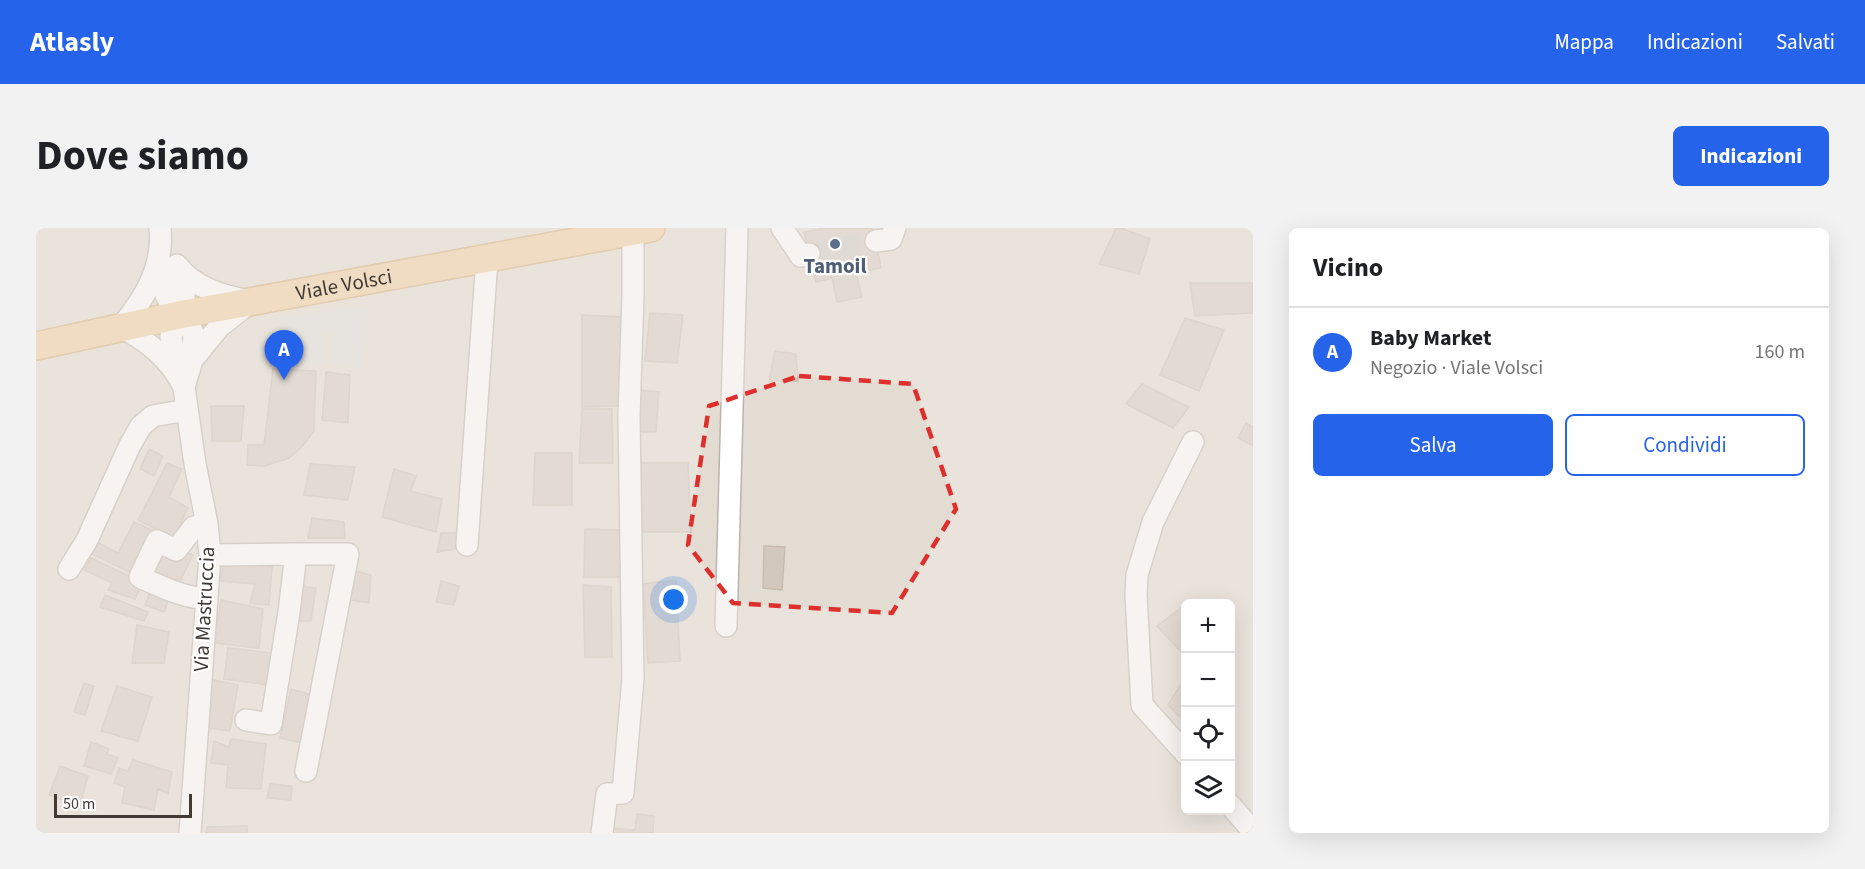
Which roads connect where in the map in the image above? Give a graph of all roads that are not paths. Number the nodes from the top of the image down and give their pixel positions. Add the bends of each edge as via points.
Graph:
1 (736, 228) edge
2 (782, 228) edge
3 (895, 228) edge
4 (629, 230) edge
5 (160, 232) edge
6 (876, 241) tunnel mouth
7 (809, 254) dead end
8 (487, 258) junction
9 (158, 263) junction
10 (181, 270) junction
11 (252, 301) junction
12 (180, 315) junction
13 (121, 327) junction
14 (36, 346) edge
15 (184, 373) junction
16 (187, 410) junction
17 (1193, 442) dead end
18 (207, 524) junction
19 (467, 545) dead end
20 (296, 554) junction
21 (210, 555) junction
22 (69, 569) dead end
23 (206, 600) junction
24 (726, 626) dead end
25 (246, 720) dead end
26 (1181, 749) edge
27 (306, 771) dead end
28 (1235, 811) edge
29 (1253, 831) edge
30 (190, 833) edge
31 (602, 833) edge

1 - 24 street
2 - 7 street via 801,256
3 - 6 street via 891,239
4 - 8 main road, Viale Volsci
4 - 31 street via 633,295 629,416 633,678 623,793 607,794
5 - 9 street
5 - 10 street
8 - 11 main road, Viale Volsci
8 - 19 street
9 - 12 street via 166,296
9 - 13 street via 142,300
10 - 11 street via 215,293
10 - 12 street via 184,294
11 - 12 main road, Viale Volsci
11 - 15 street via 219,327
12 - 13 main road, Viale Volsci
12 - 15 street, Via Mastruccia via 194,334
13 - 14 main road, Viale Volsci
13 - 15 street
15 - 16 street, Via Mastruccia
16 - 18 street, Via Mastruccia
16 - 22 street via 153,416 141,426 87,540
17 - 26 street via 1153,522 1136,585 1142,705
18 - 21 street, Via Mastruccia
18 - 23 street via 194,527 176,550 157,541 140,577
20 - 21 street
20 - 25 street via 272,724
20 - 27 street via 348,554
21 - 23 street, Via Mastruccia
23 - 30 street, Via Mastruccia
28 - 29 street

